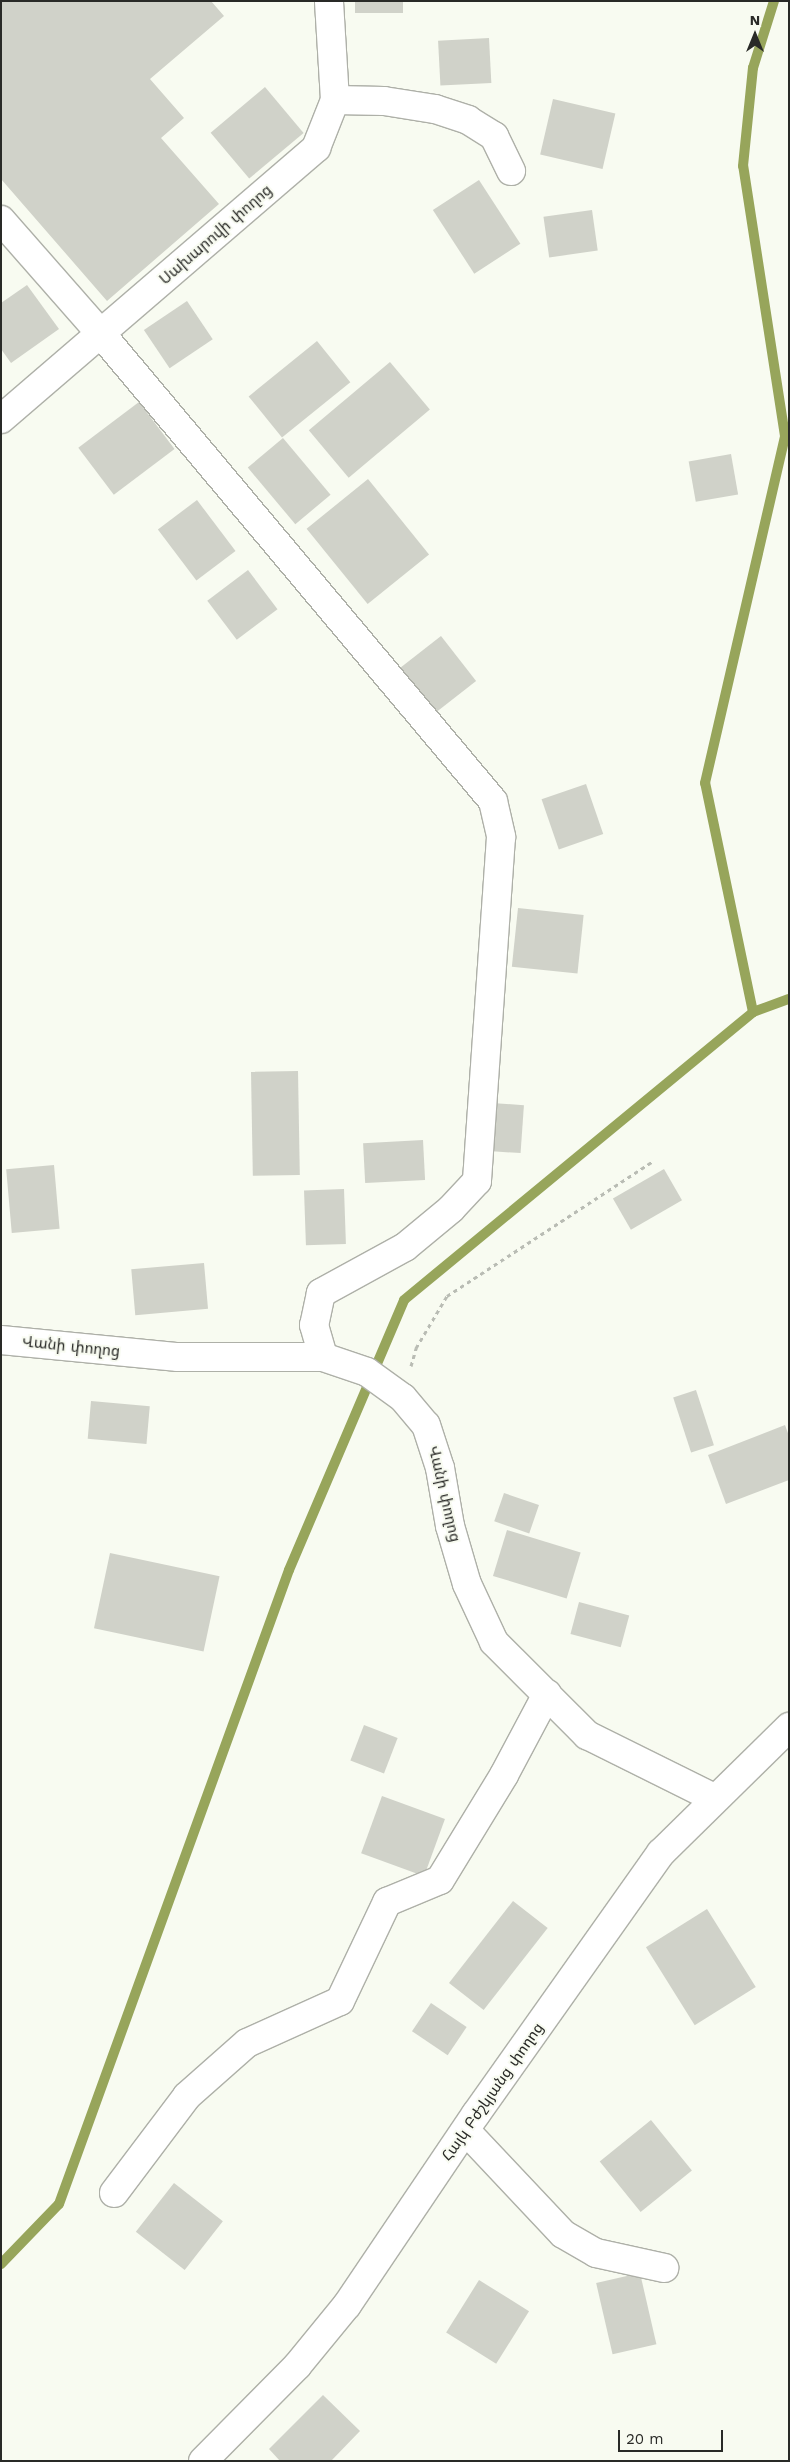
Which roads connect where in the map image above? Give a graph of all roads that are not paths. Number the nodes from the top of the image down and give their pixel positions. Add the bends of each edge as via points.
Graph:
1 (329, 1) edge
2 (335, 100) junction
3 (511, 171) dead end
4 (1, 220) edge
5 (102, 335) junction
6 (1, 419) edge
7 (1, 1340) edge
8 (323, 1357) junction
9 (546, 1694) junction
10 (789, 1727) edge
11 (714, 1798) junction
12 (466, 2131) junction
13 (114, 2193) dead end
14 (664, 2268) dead end
15 (203, 2461) edge

1 - 2 street, Սախարովի փողոց
2 - 3 street via 384,101 468,120 494,136
2 - 5 street, Սախարովի փողոց via 316,148
4 - 5 street
5 - 6 street, Սախարովի փողոց
5 - 8 street via 493,801 501,837 477,1180 451,1209 405,1247 321,1293 314,1325
7 - 8 street, Վանի փողոց via 178,1358
8 - 9 street, Վանի փողոց via 367,1372 403,1398 426,1426 440,1468 450,1526 467,1584 494,1642
9 - 11 street, Վանի փողոց via 587,1735
9 - 13 street via 504,1775 440,1880 387,1902 340,2001 247,2043 187,2096
10 - 11 street, Հայկ Բժշկյանց փողոց
11 - 12 street, Հայկ Բժշկյանց փողոց via 661,1853
12 - 14 street via 563,2234 596,2253
12 - 15 street, Հայկ Բժշկյանց փողոց via 347,2306 297,2366

